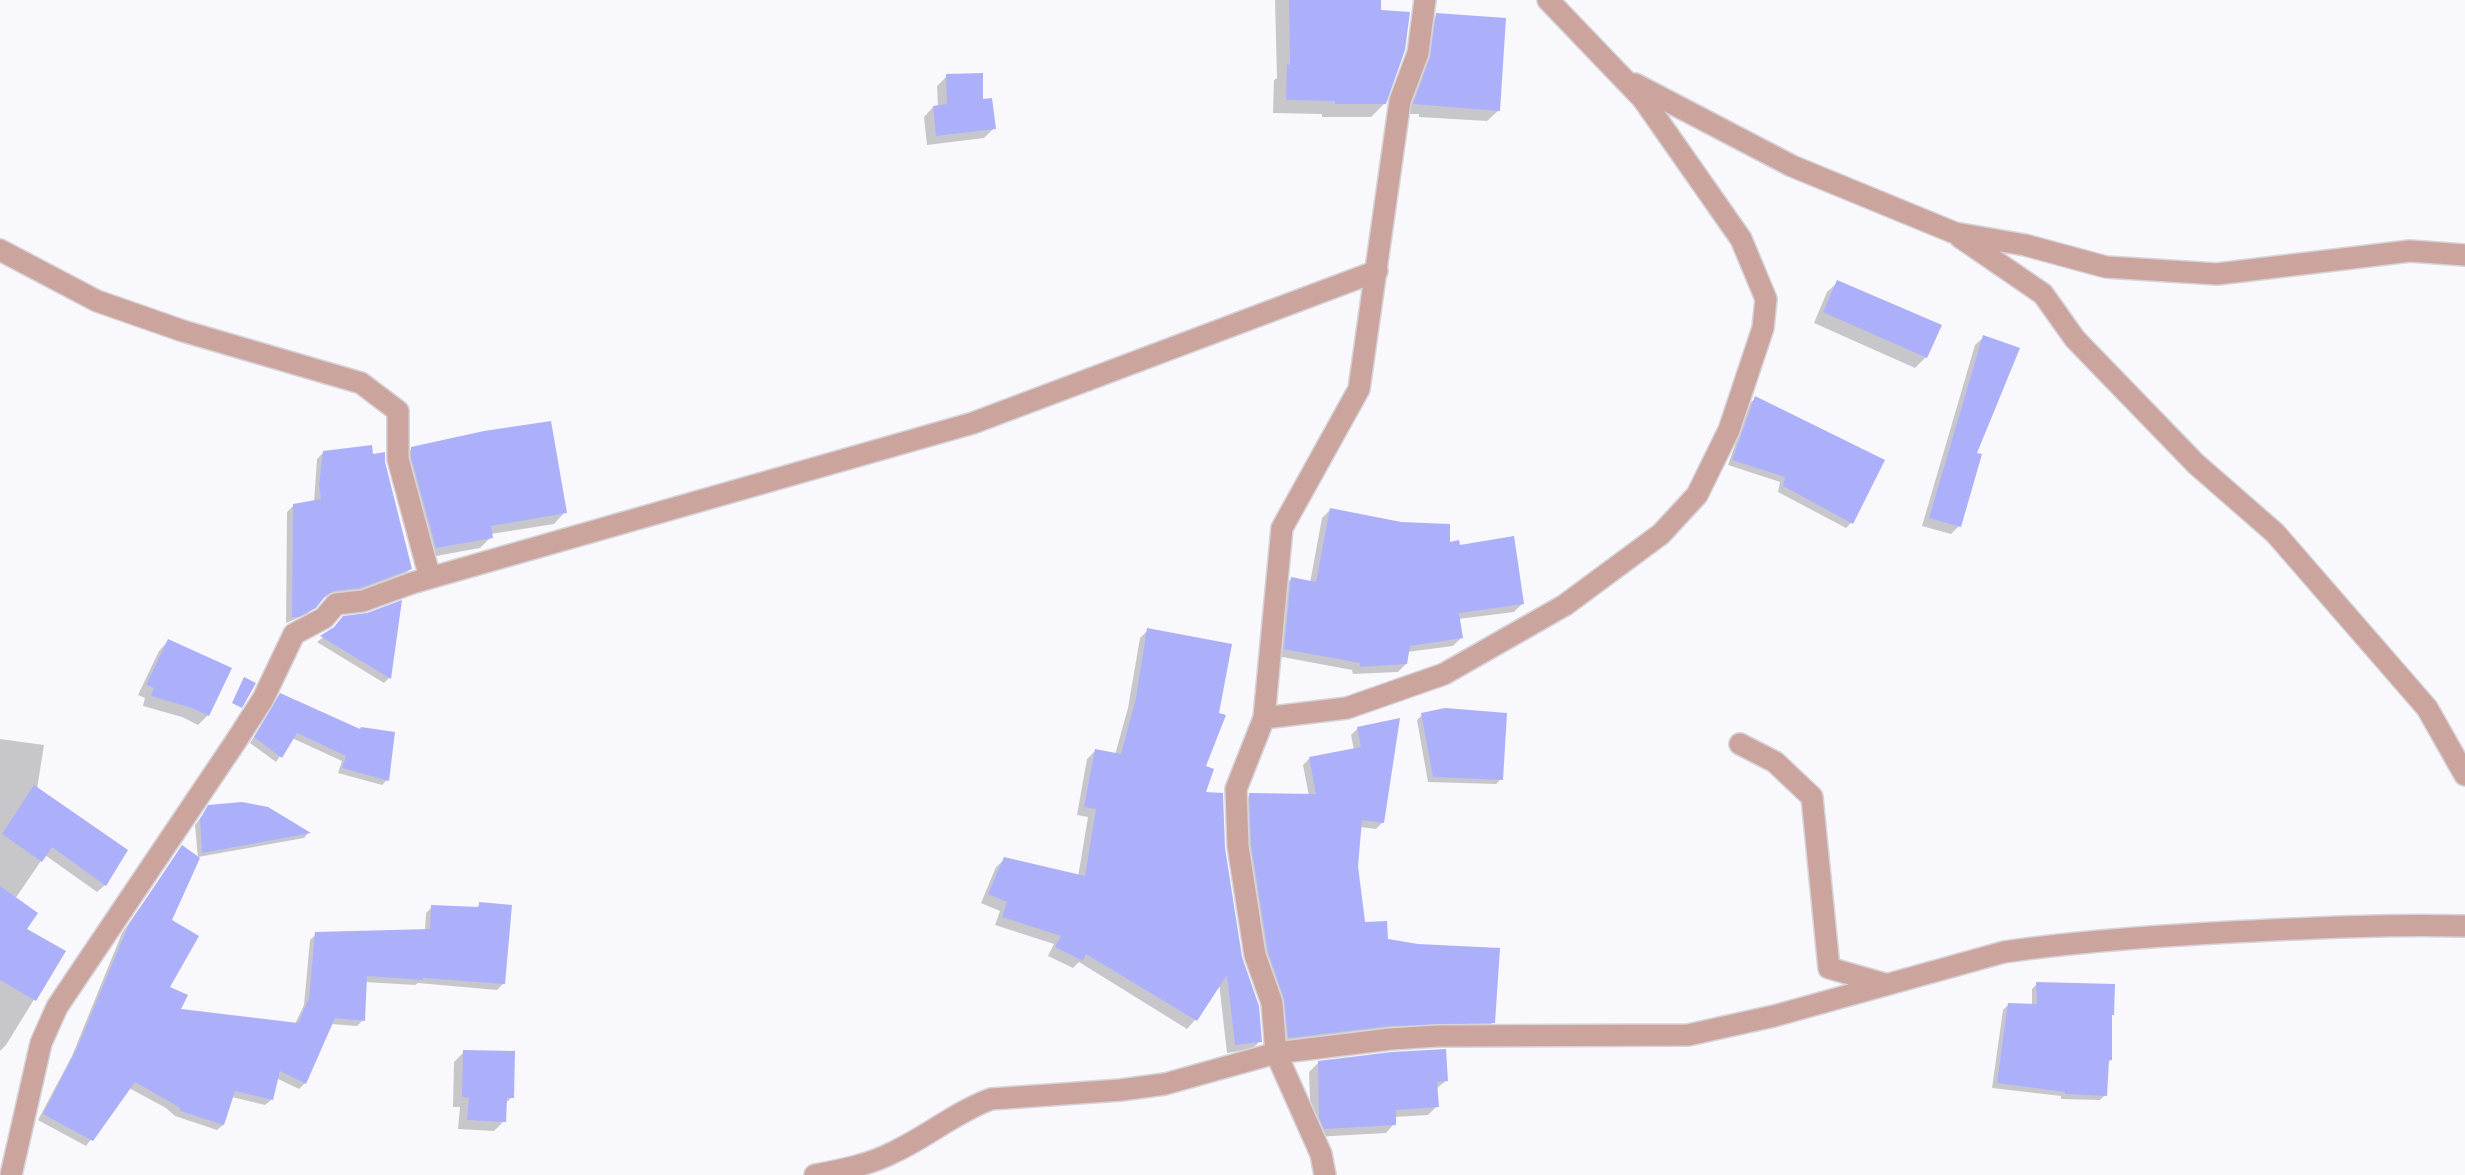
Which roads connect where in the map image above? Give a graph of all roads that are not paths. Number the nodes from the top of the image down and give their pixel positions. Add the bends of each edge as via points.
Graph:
1 (1426, 0) edge
2 (1548, 0) edge
3 (1623, 78) junction
4 (1955, 233) junction
5 (0, 250) edge
6 (2465, 255) edge
7 (1377, 271) junction
8 (430, 578) junction
9 (1264, 718) junction
10 (1740, 744) dead end
11 (2465, 775) edge
12 (2465, 926) edge
13 (1887, 984) junction
14 (1276, 1053) junction
15 (11, 1175) edge
16 (815, 1175) edge
17 (1325, 1175) edge

1 - 7 street via 1418,52 1400,101
2 - 3 street
3 - 4 street via 1792,166
3 - 9 street via 1643,99 1741,239 1766,299 1763,328 1729,430 1697,495 1661,534 1564,605 1444,674 1347,708
4 - 6 street via 2025,245 2105,267 2217,274 2410,251
4 - 11 street via 2043,294 2075,339 2196,464 2275,533 2427,708
5 - 8 street via 97,301 361,383 398,411 398,459
7 - 8 street via 973,423
7 - 9 street via 1359,389 1282,528
8 - 15 street via 363,601 336,604 324,618 294,634 250,720 57,1007 41,1043
9 - 14 street via 1236,789 1238,846 1255,955 1272,1003
10 - 13 street via 1775,762 1812,797 1829,968
12 - 13 street via 2374,924 2042,946
13 - 14 street via 1688,1035 1437,1036
14 - 16 street via 1165,1084 991,1099 863,1166
14 - 17 street via 1321,1154

